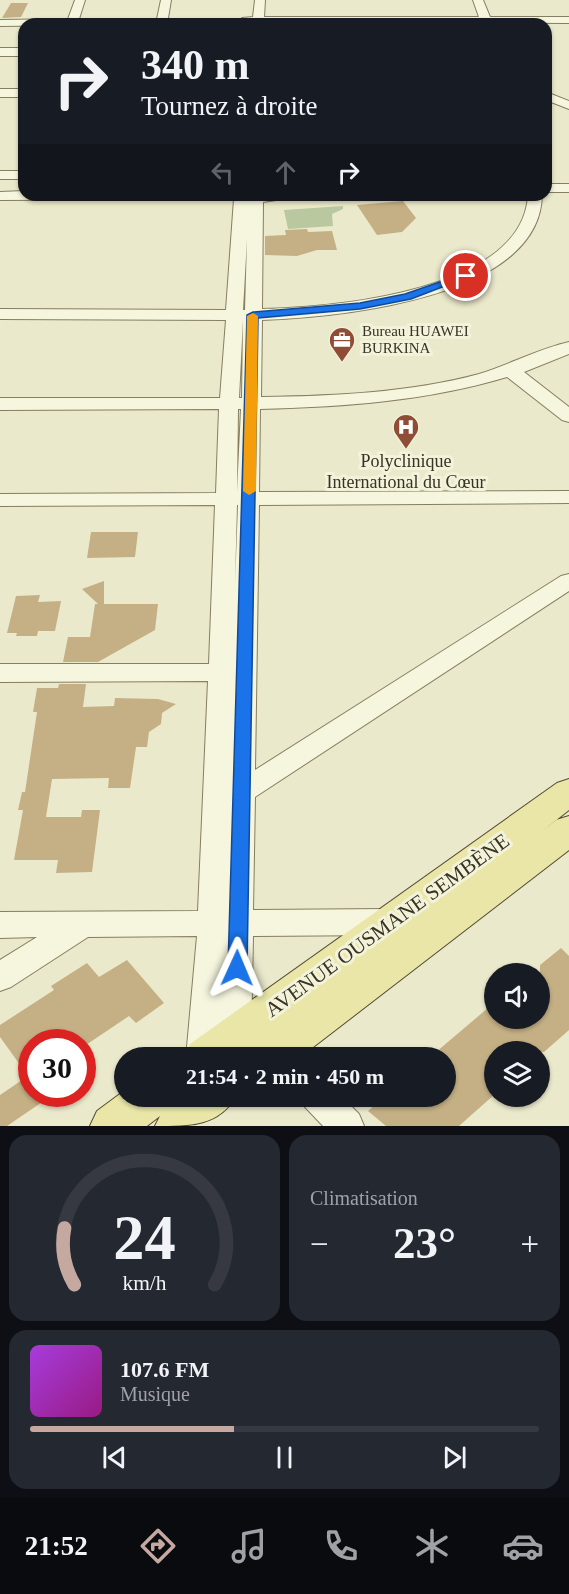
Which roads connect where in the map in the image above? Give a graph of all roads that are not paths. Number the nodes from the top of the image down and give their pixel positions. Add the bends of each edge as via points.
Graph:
1 (80, 0) edge
2 (166, 0) edge
3 (248, 0) edge
4 (260, 0) edge
5 (478, 0) edge
6 (551, 4) dead end
7 (74, 18) edge
8 (163, 18) edge
9 (251, 18) edge
10 (253, 18) edge
11 (343, 18) edge
12 (442, 18) edge
13 (483, 18) edge
14 (565, 20) edge
15 (0, 23) edge
16 (18, 23) edge
17 (0, 52) edge
18 (18, 52) edge
19 (0, 93) edge
20 (18, 93) edge
21 (552, 98) edge
22 (569, 105) edge
23 (0, 175) edge
24 (18, 175) edge
25 (552, 182) edge
26 (569, 182) edge
27 (552, 188) edge
28 (569, 188) edge
29 (0, 196) edge
30 (18, 196) edge
31 (244, 201) edge
32 (533, 201) edge
33 (0, 314) edge
34 (243, 315) junction
35 (569, 347) edge
36 (511, 371) junction
37 (0, 404) edge
38 (240, 404) junction
39 (569, 416) edge
40 (569, 497) edge
41 (238, 499) junction
42 (0, 500) edge
43 (569, 581) edge
44 (233, 672) junction
45 (0, 673) edge
46 (241, 792) junction
47 (569, 792) edge
48 (218, 806) junction
49 (569, 830) edge
50 (387, 922) junction
51 (226, 924) junction
52 (0, 925) edge
53 (82, 925) junction
54 (0, 976) edge
55 (205, 1047) edge
56 (257, 1047) edge
57 (137, 1107) edge
58 (328, 1107) edge
59 (112, 1126) edge
60 (347, 1126) edge

1 - 7 street
2 - 8 street
3 - 9 street
4 - 10 street
5 - 13 street
6 - 14 street
11 - 12 street
15 - 16 street
17 - 18 street
19 - 20 street
21 - 22 street
23 - 24 street
25 - 26 street
27 - 28 street
29 - 30 street
31 - 34 street
32 - 34 street via 531,222 521,238 500,257 466,276 408,297 360,306
33 - 34 street
34 - 38 street
35 - 36 street
36 - 38 street via 400,393
36 - 39 street
37 - 38 street
38 - 41 street
40 - 41 street
41 - 42 street
41 - 44 street
43 - 46 street
44 - 45 street
44 - 46 street
44 - 48 street
46 - 48 street
46 - 51 street
47 - 50 main road, AVENUE OUSMANE SEMBÈNE
48 - 51 street
49 - 56 main road, AVENUE OUSMANE SEMBÈNE
50 - 51 street
50 - 56 main road, AVENUE OUSMANE SEMBÈNE
51 - 53 street
51 - 55 street
51 - 56 street
52 - 53 street
53 - 54 street
57 - 59 main road
58 - 60 street

